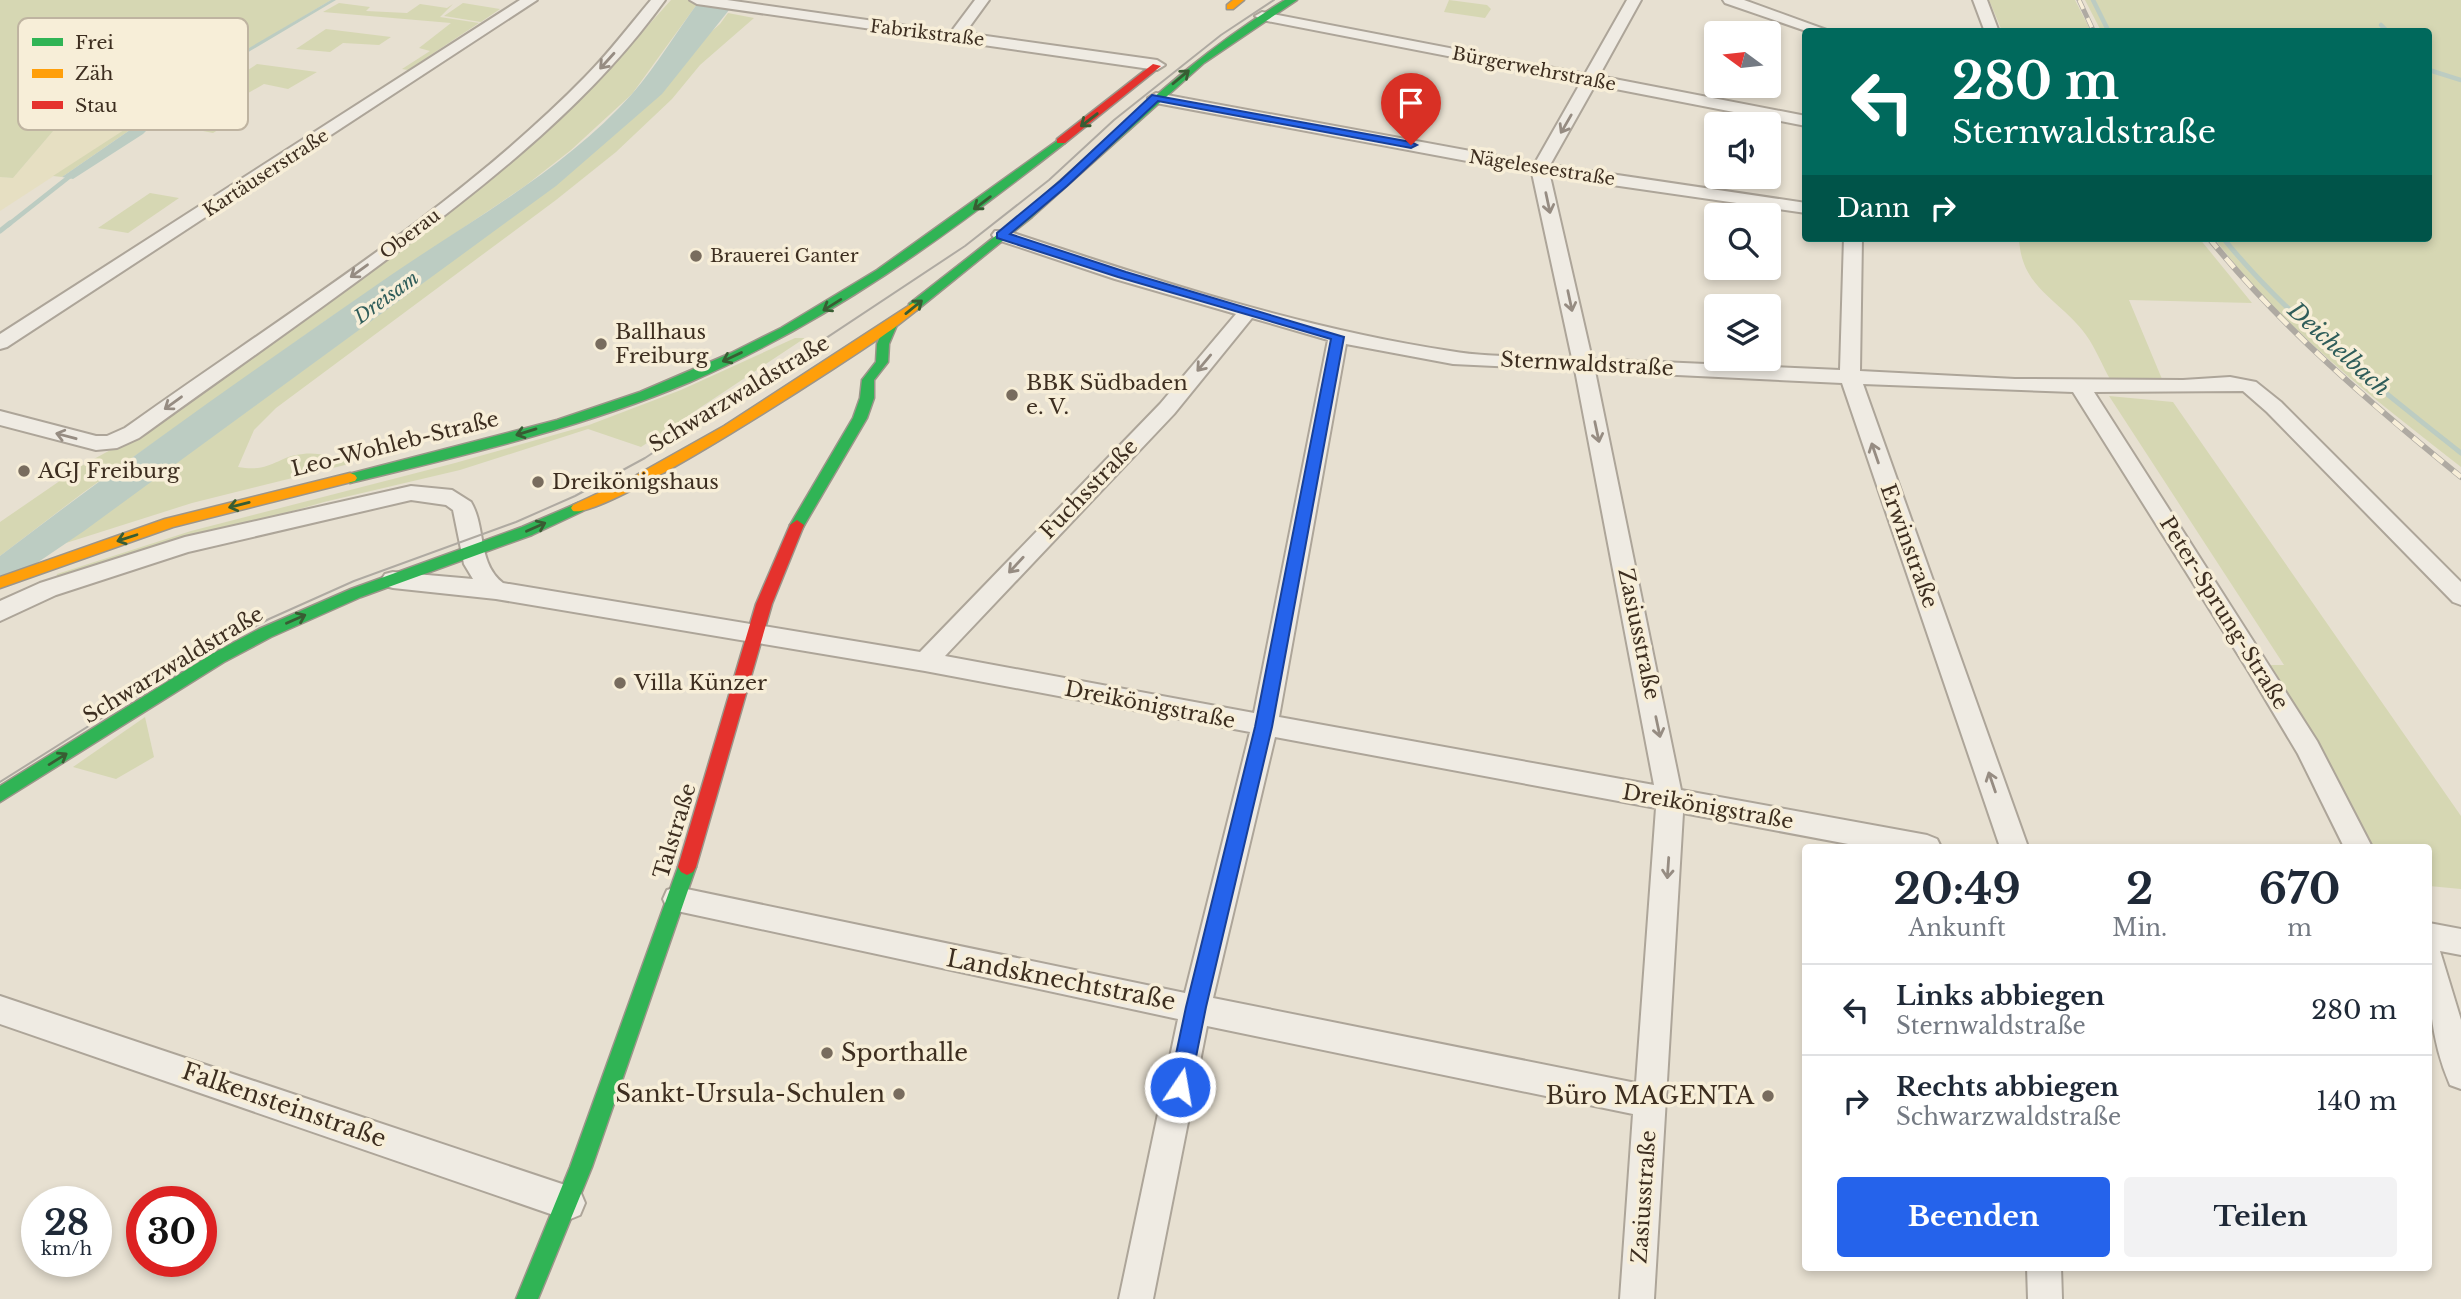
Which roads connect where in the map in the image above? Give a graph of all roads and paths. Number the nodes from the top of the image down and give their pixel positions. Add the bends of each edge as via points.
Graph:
1 (530, 0) edge
2 (658, 0) edge
3 (697, 0) edge
4 (982, 0) edge
5 (1634, 0) edge
6 (1730, 0) edge
7 (1980, 0) edge
8 (1289, 1) edge
9 (1234, 2) edge
10 (760, 6) edge
11 (1262, 16) junction
12 (1215, 21) dead end
13 (1813, 28) edge
14 (1990, 28) edge
15 (954, 38) junction
16 (1162, 62) joint
17 (1592, 79) junction
18 (1156, 98) junction
19 (1802, 120) edge
20 (1540, 169) junction
21 (1802, 207) edge
22 (1001, 235) junction
23 (1853, 242) edge
24 (871, 282) junction
25 (863, 299) dead end
26 (1248, 311) junction
27 (891, 325) junction
28 (793, 328) junction
29 (812, 333) dead end
30 (862, 335) junction
31 (1338, 337) junction
32 (0, 343) edge
33 (830, 345) dead end
34 (1584, 365) junction
35 (824, 369) junction
36 (1850, 376) junction
37 (867, 380) junction
38 (2079, 385) junction
39 (0, 418) edge
40 (472, 552) junction
41 (393, 580) junction
42 (0, 583) edge
43 (496, 590) junction
44 (2461, 596) edge
45 (0, 612) edge
46 (757, 634) junction
47 (925, 662) junction
48 (1264, 727) junction
49 (0, 795) edge
50 (1671, 800) junction
51 (1911, 844) edge
52 (2013, 844) edge
53 (2356, 844) edge
54 (677, 899) junction
55 (2432, 937) edge
56 (2461, 942) edge
57 (2432, 971) edge
58 (1196, 1007) junction
59 (0, 1010) edge
60 (2461, 1074) edge
61 (1651, 1102) junction
62 (568, 1203) junction
63 (2043, 1271) edge
64 (527, 1299) edge
65 (1136, 1299) edge
66 (1637, 1299) edge
67 (2045, 1299) edge

1 - 32 street, Kartäuserstraße
2 -> 39 street, Oberau via 584,86 482,177 415,231 132,433 110,443 96,443
3 - 10 street, Fabrikstraße
4 - 15 street
5 - 17 street
6 - 13 street
7 - 14 street
8 - 11 main road, Schwarzwaldstraße
9 - 12 main road
10 - 15 street, Fabrikstraße
11 - 17 street, Bürgerwehrstraße
18 -> 11 main road, Schwarzwaldstraße
15 - 16 street, Fabrikstraße
16 -> 24 main road, Schwarzwaldstraße via 994,194
17 - 19 street, Bürgerwehrstraße
17 -> 20 street
18 - 20 street, Nägeleseestraße
18 - 22 main road, Schwarzwaldstraße
20 - 21 street, Nägeleseestraße
20 -> 34 street, Zasiusstraße
22 - 26 street, Sternwaldstraße
27 -> 22 main road, Schwarzwaldstraße
23 - 36 street, Erwinstraße
24 - 25 main road
24 -> 28 main road, Schwarzwaldstraße
26 - 31 street, Sternwaldstraße
26 -> 47 street, Fuchsstraße via 1167,409
27 - 30 main road, Schwarzwaldstraße
27 - 30 main road
27 - 37 main road, Talstraße via 883,344 883,362
28 - 29 main road
28 -> 42 main road, Leo-Wohleb-Straße via 685,379 592,412 464,451 191,517
30 - 35 main road, Schwarzwaldstraße
30 - 37 main road, Talstraße via 859,370
31 - 34 street, Sternwaldstraße via 1453,358
31 - 48 street
33 - 35 main road
34 - 36 street, Sternwaldstraße
34 -> 50 street, Zasiusstraße
40 -> 35 main road, Schwarzwaldstraße via 589,504 726,430
36 - 38 street, Sternwaldstraße
52 -> 36 street, Erwinstraße
37 - 46 main road, Talstraße via 860,418 783,552 764,599
38 - 44 street, Sternwaldstraße via 2249,386
38 - 53 street, Peter-Sprung-Straße via 2258,665 2308,748
40 - 41 main road, Schwarzwaldstraße
40 - 43 street via 480,573
40 - 45 street via 463,507 452,498 411,493 185,545 48,589
41 - 43 street, Dreikönigstraße
49 -> 41 main road, Schwarzwaldstraße via 229,652
43 - 46 street, Dreikönigstraße
46 - 47 street, Dreikönigstraße
46 - 54 main road, Talstraße
47 - 48 street, Dreikönigstraße
48 - 50 street, Dreikönigstraße
48 - 58 street
50 - 51 street, Dreikönigstraße
50 -> 61 street, Zasiusstraße
54 - 58 street, Landsknechtstraße
54 - 62 main road, Talstraße
55 - 56 street
57 - 60 street
58 - 61 street, Landsknechtstraße
58 - 65 street
59 - 62 street, Falkensteinstraße
61 - 66 street, Zasiusstraße
62 - 64 main road, Talstraße
63 - 67 street

